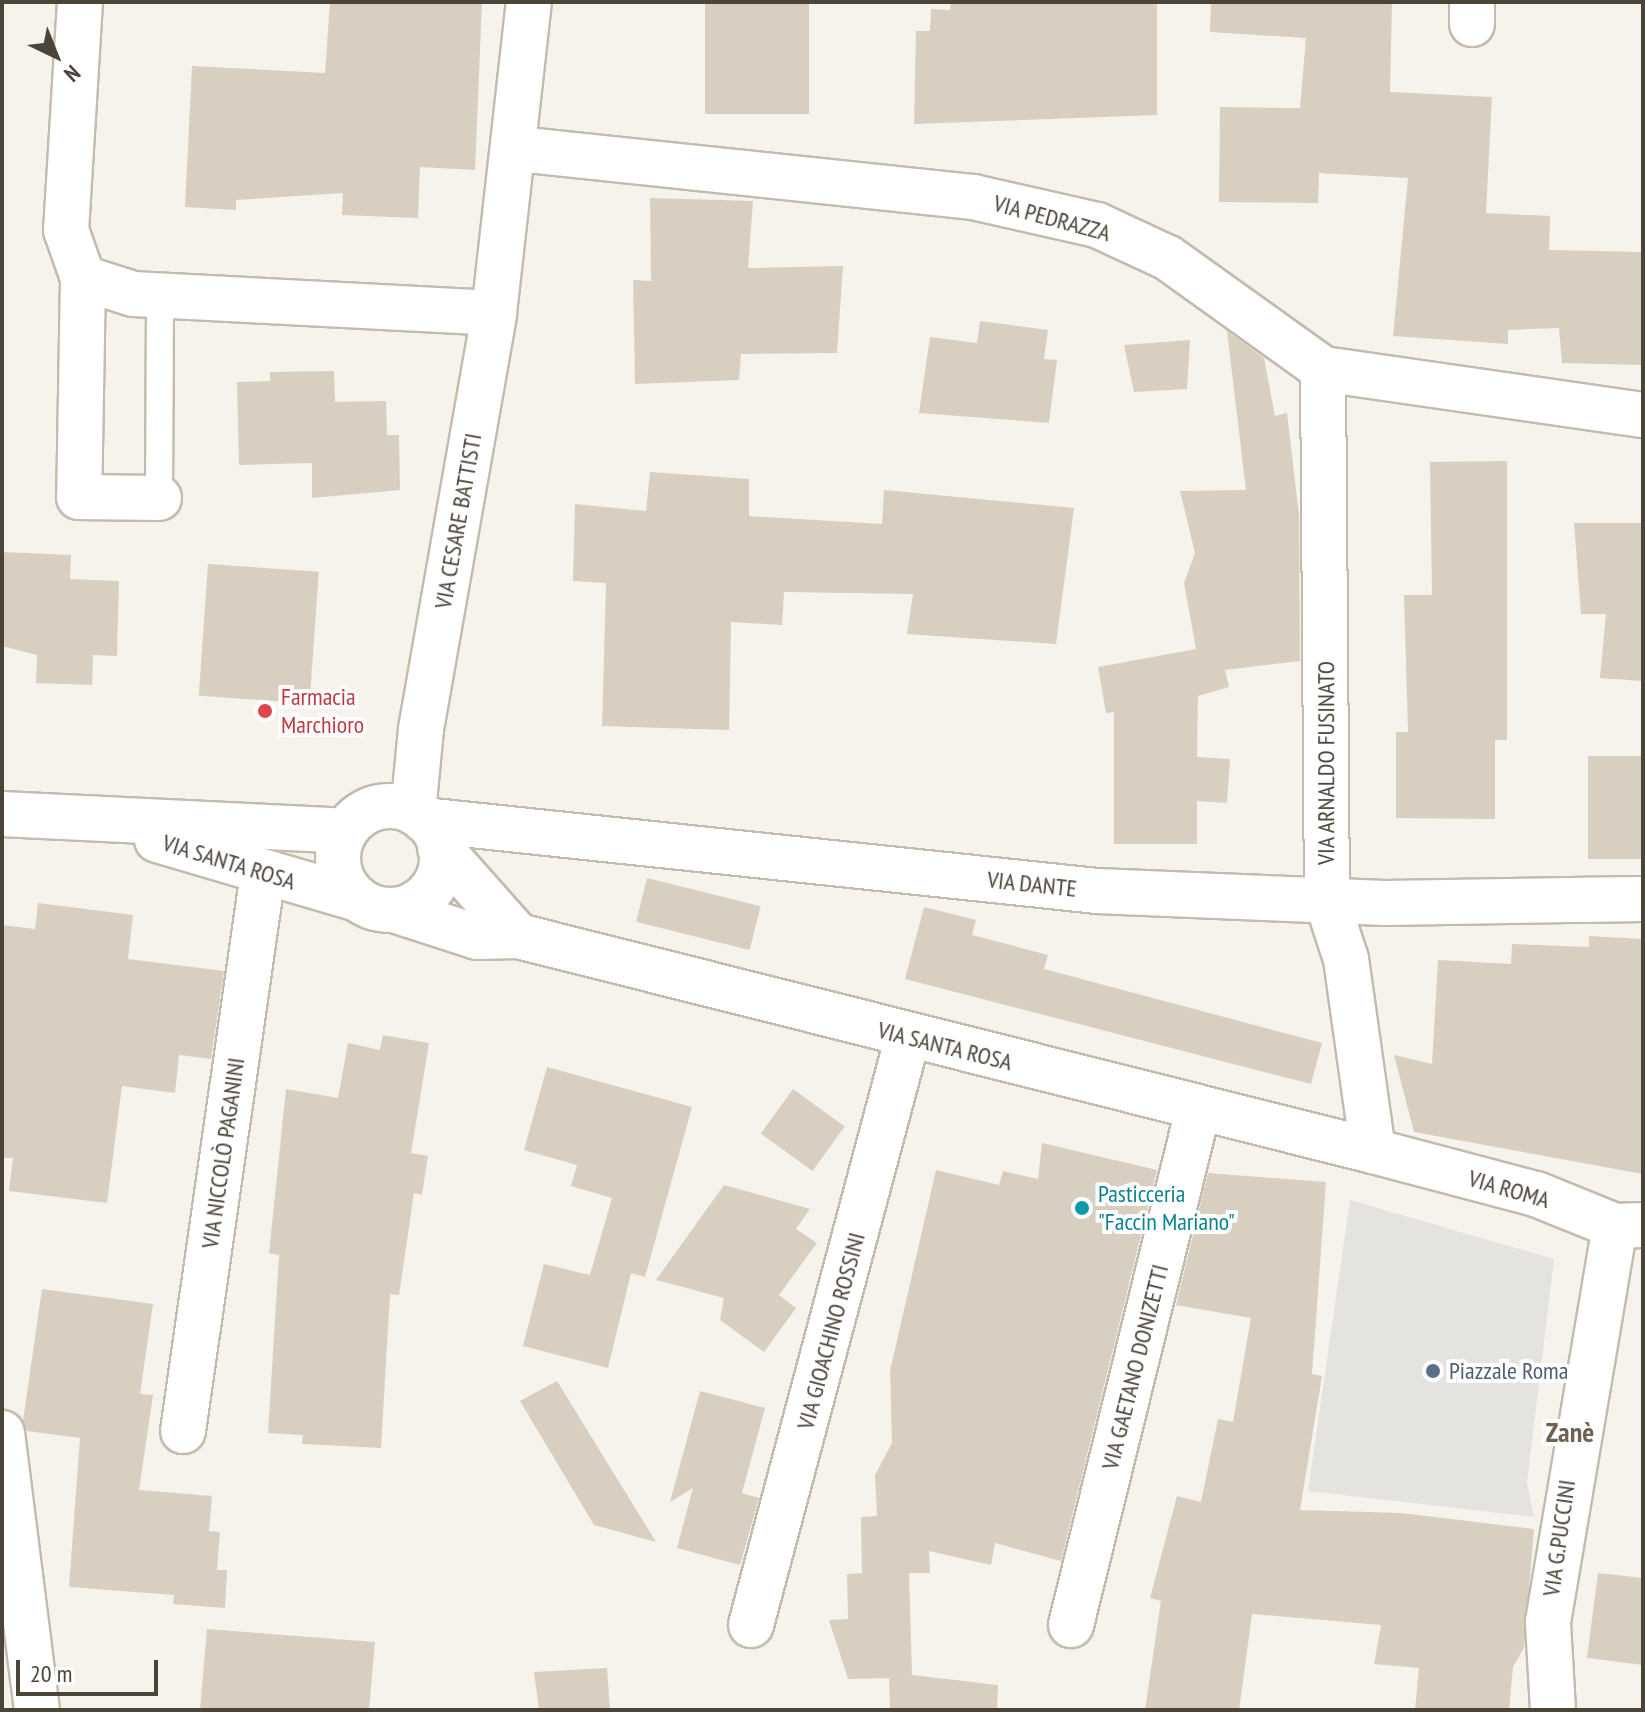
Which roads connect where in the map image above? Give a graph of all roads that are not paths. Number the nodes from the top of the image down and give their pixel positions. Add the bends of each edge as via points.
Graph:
1 (80, 2) edge
2 (529, 2) edge
3 (517, 149) junction
4 (83, 278) junction
5 (160, 296) junction
6 (494, 313) junction
7 (1323, 369) junction
8 (1643, 415) edge
9 (159, 498) joint
10 (2, 814) edge
11 (417, 822) junction
12 (102, 823) junction
13 (345, 831) junction
14 (263, 874) junction
15 (1643, 899) edge
16 (1327, 901) junction
17 (376, 905) junction
18 (518, 936) junction
19 (908, 1036) junction
20 (1198, 1110) junction
21 (1373, 1151) junction
22 (1629, 1226) edge
23 (183, 1431) dead end
24 (2, 1433) edge
25 (751, 1625) dead end
26 (1071, 1625) dead end
27 (37, 1710) edge
28 (1553, 1710) edge

1 - 4 street via 66,230
2 - 3 street, VIA CESARE BATTISTI
3 - 6 street, VIA CESARE BATTISTI
3 - 7 street, VIA PEDRAZZA via 973,197 1097,225 1168,258
4 - 5 street
4 - 9 street via 79,497
5 - 6 street
5 - 9 lane
6 - 11 street, VIA CESARE BATTISTI via 421,729
7 - 8 street, VIA PEDRAZZA
7 - 16 street, VIA ARNALDO FUSINATO
10 - 12 street, VIA SANTA ROSA
11 - 13 street via 372,810
11 - 16 street, VIA DANTE via 1097,891 1261,892
11 - 17 street via 441,865 426,896
11 - 18 street
12 - 13 street, VIA SANTA ROSA
12 - 14 street, VIA SANTA ROSA
13 - 17 street via 338,861
14 - 17 street, VIA SANTA ROSA
14 - 23 street, VIA NICCOLÒ PAGANINI
15 - 16 street, VIA DANTE
16 - 21 street, VIA ARNALDO FUSINATO via 1346,959
17 - 18 street, VIA SANTA ROSA via 477,937
18 - 19 street, VIA SANTA ROSA
19 - 20 street, VIA SANTA ROSA
19 - 25 street, VIA GIOACHINO ROSSINI
20 - 21 street, VIA SANTA ROSA
20 - 26 street, VIA GAETANO DONIZETTI
21 - 22 street, VIA ROMA via 1536,1194
22 - 28 street, VIA G.PUCCINI via 1548,1622
24 - 27 street

